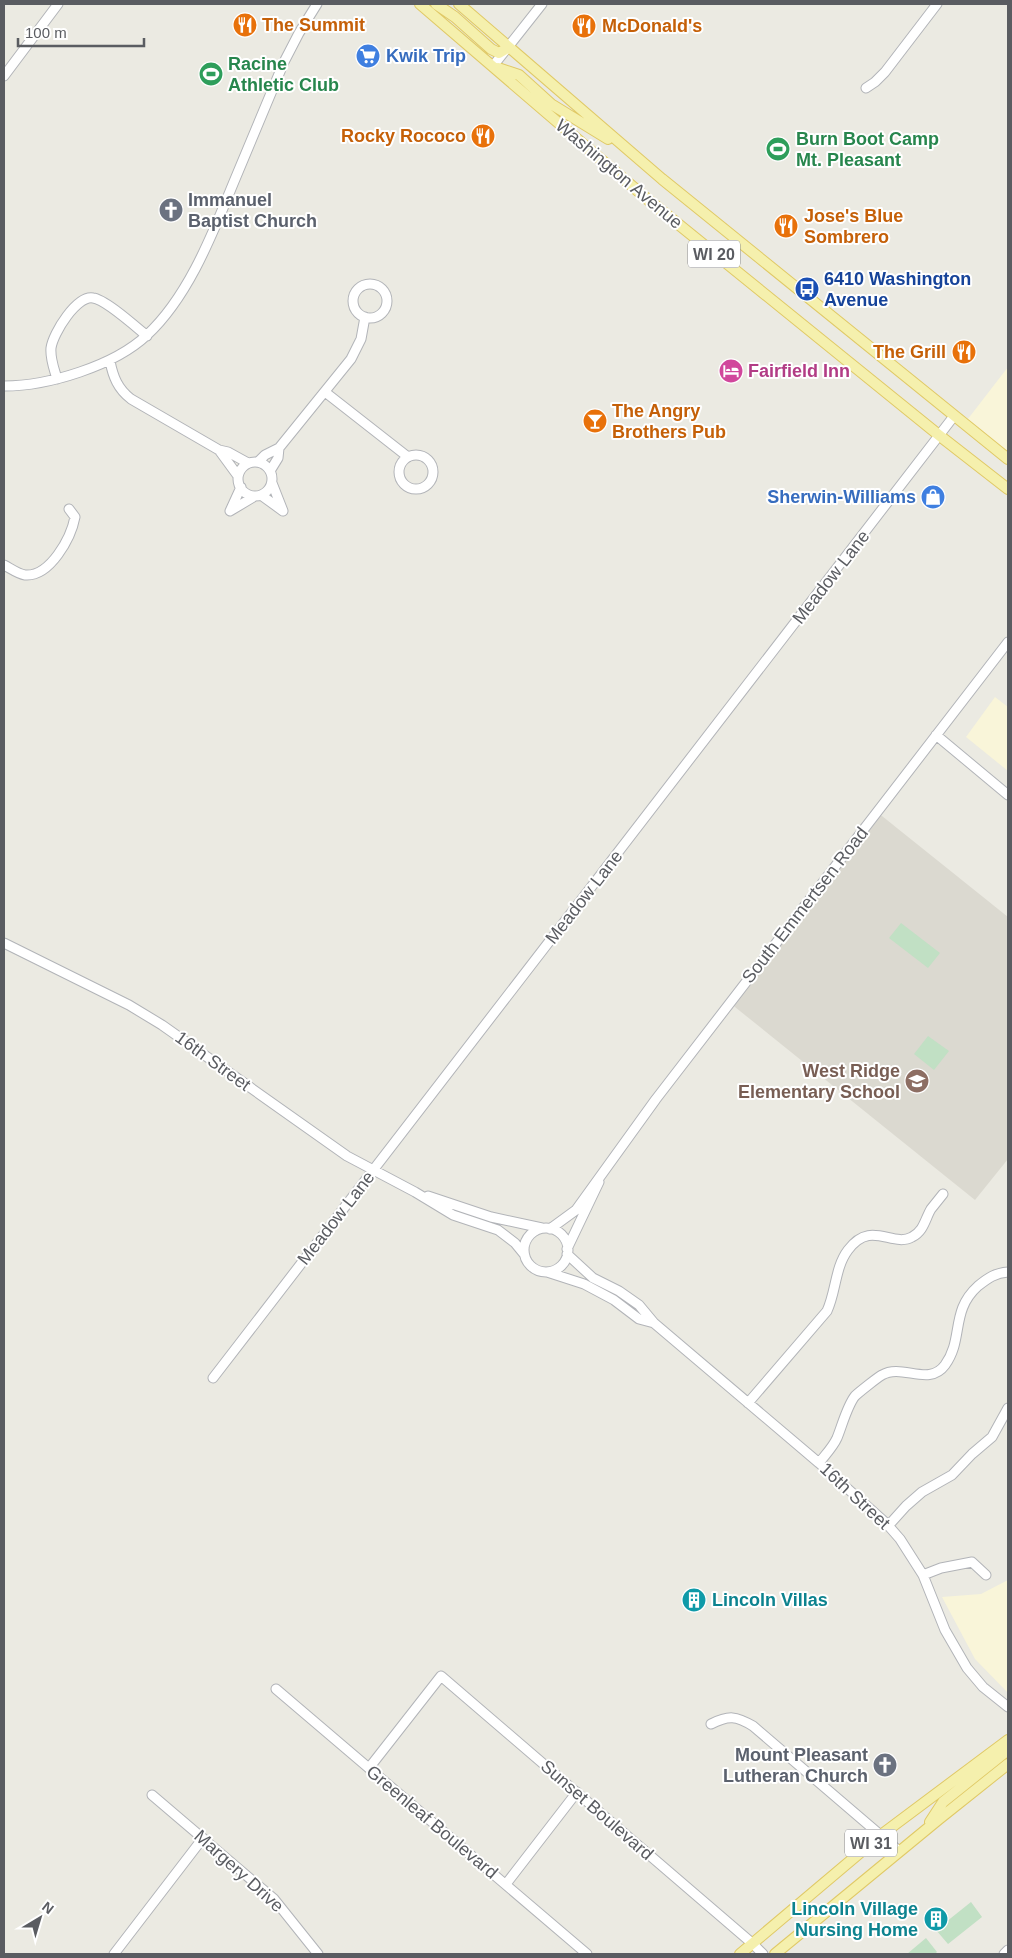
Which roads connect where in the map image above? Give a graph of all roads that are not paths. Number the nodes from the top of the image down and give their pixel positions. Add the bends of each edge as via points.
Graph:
1 (58, 4) edge
2 (317, 4) edge
3 (420, 4) edge
4 (436, 4) edge
5 (459, 4) edge
6 (542, 4) edge
7 (937, 4) edge
8 (508, 47) junction
9 (493, 66) junction
10 (4, 76) edge
11 (866, 88) dead end
12 (633, 154) junction
13 (366, 318) dead end
14 (147, 336) junction
15 (110, 360) junction
16 (56, 378) junction
17 (4, 386) edge
18 (325, 392) junction
19 (954, 416) junction
20 (940, 436) junction
21 (279, 448) junction
22 (219, 450) junction
23 (408, 457) dead end
24 (1008, 459) edge
25 (258, 462) junction
26 (248, 463) junction
27 (270, 471) junction
28 (238, 476) junction
29 (272, 482) junction
30 (240, 488) junction
31 (1008, 488) edge
32 (258, 495) junction
33 (69, 509) dead end
34 (4, 565) edge
35 (1008, 642) edge
36 (936, 735) junction
37 (1008, 795) edge
38 (4, 943) edge
39 (604, 1170) junction
40 (372, 1171) junction
41 (415, 1192) junction
42 (943, 1194) dead end
43 (547, 1228) junction
44 (567, 1252) junction
45 (524, 1254) junction
46 (547, 1272) junction
47 (1008, 1272) edge
48 (654, 1324) junction
49 (213, 1378) dead end
50 (748, 1403) junction
51 (1008, 1408) edge
52 (819, 1463) junction
53 (888, 1526) junction
54 (923, 1575) junction
55 (986, 1575) dead end
56 (276, 1690) dead end
57 (1008, 1707) edge
58 (711, 1724) dead end
59 (1008, 1740) edge
60 (1008, 1750) edge
61 (1008, 1764) edge
62 (369, 1768) junction
63 (577, 1792) junction
64 (152, 1795) dead end
65 (924, 1831) junction
66 (881, 1835) junction
67 (203, 1838) junction
68 (899, 1851) junction
69 (506, 1884) junction
70 (753, 1944) junction
71 (1008, 1950) edge
72 (114, 1954) edge
73 (318, 1954) edge
74 (587, 1954) edge
75 (740, 1954) edge
76 (762, 1954) edge
77 (774, 1954) edge
78 (1004, 1954) edge

1 - 10 street
2 - 14 street via 284,62 205,250 169,310
3 - 9 main road, Washington Avenue / WI 20
4 - 8 main road via 491,49 499,53
5 - 8 main road, Washington Avenue / WI 20
6 - 8 street
7 - 11 street via 885,72
8 - 9 street
8 - 12 main road, Washington Avenue / WI 20
9 - 12 main road via 519,75 556,108
9 - 20 main road, Washington Avenue / WI 20 via 646,198
12 - 19 main road, Washington Avenue / WI 20
13 - 18 street via 361,340 351,359
14 - 15 street
14 - 16 street via 101,301 84,298 53,339 51,355
15 - 16 street
15 - 22 street via 114,377 125,394
16 - 17 street
18 - 21 street
18 - 23 street
19 - 20 street, Meadow Lane
19 - 24 main road, Washington Avenue / WI 20
20 - 31 main road, Washington Avenue / WI 20
20 - 40 street, Meadow Lane
21 - 25 street
21 - 27 street via 278,458
22 - 26 street
22 - 28 street
25 - 26 street
25 - 27 street
26 - 28 street
27 - 29 street
28 - 30 street
29 - 32 street via 270,488
29 - 32 street via 283,511
30 - 32 street
30 - 32 street via 230,511
33 - 34 street via 74,517 73,528 57,556 41,572 24,575
35 - 36 street, South Emmertsen Road
36 - 37 street
36 - 39 street, South Emmertsen Road
38 - 40 street, 16th Street via 129,1005 162,1025
39 - 43 street, South Emmertsen Road via 576,1210
39 - 44 street, South Emmertsen Road
40 - 41 street, 16th Street
40 - 49 street, Meadow Lane
41 - 43 street, 16th Street via 491,1217
41 - 45 street, 16th Street via 453,1215 498,1230
42 - 50 street via 930,1211 925,1225 912,1237 903,1240 869,1235 850,1248 841,1264 827,1311
43 - 44 street, 16th Street via 562,1236
43 - 45 street via 536,1230 526,1240
44 - 46 street via 564,1263
44 - 48 street, 16th Street via 593,1278 639,1305
45 - 46 street, 16th Street via 531,1266
46 - 48 street, 16th Street via 584,1284 614,1300 639,1319
47 - 52 street via 989,1277 973,1290 960,1311 953,1350 944,1366 933,1374 893,1370 881,1375 855,1396 836,1441
48 - 50 street, 16th Street
50 - 52 street, 16th Street
51 - 53 street via 992,1437 952,1475 922,1492
52 - 53 street, 16th Street
53 - 54 street, 16th Street
54 - 55 street via 972,1562
54 - 57 street, 16th Street via 955,1650 978,1682
56 - 62 street, Greenleaf Boulevard
58 - 66 street via 730,1718 741,1719 753,1726
59 - 66 main road, WI 31
60 - 65 main road via 943,1802
61 - 65 main road, WI 31
62 - 63 street, Sunset Boulevard via 441,1676
62 - 69 street, Greenleaf Boulevard
63 - 69 street
63 - 70 street, Sunset Boulevard
64 - 67 street, Margery Drive
65 - 68 main road, WI 31
66 - 68 street
66 - 70 main road, WI 31
67 - 72 street
67 - 73 street, Margery Drive via 274,1899
68 - 77 main road, WI 31
69 - 74 street, Greenleaf Boulevard
70 - 75 main road, WI 31
70 - 76 street, Sunset Boulevard
71 - 78 street

